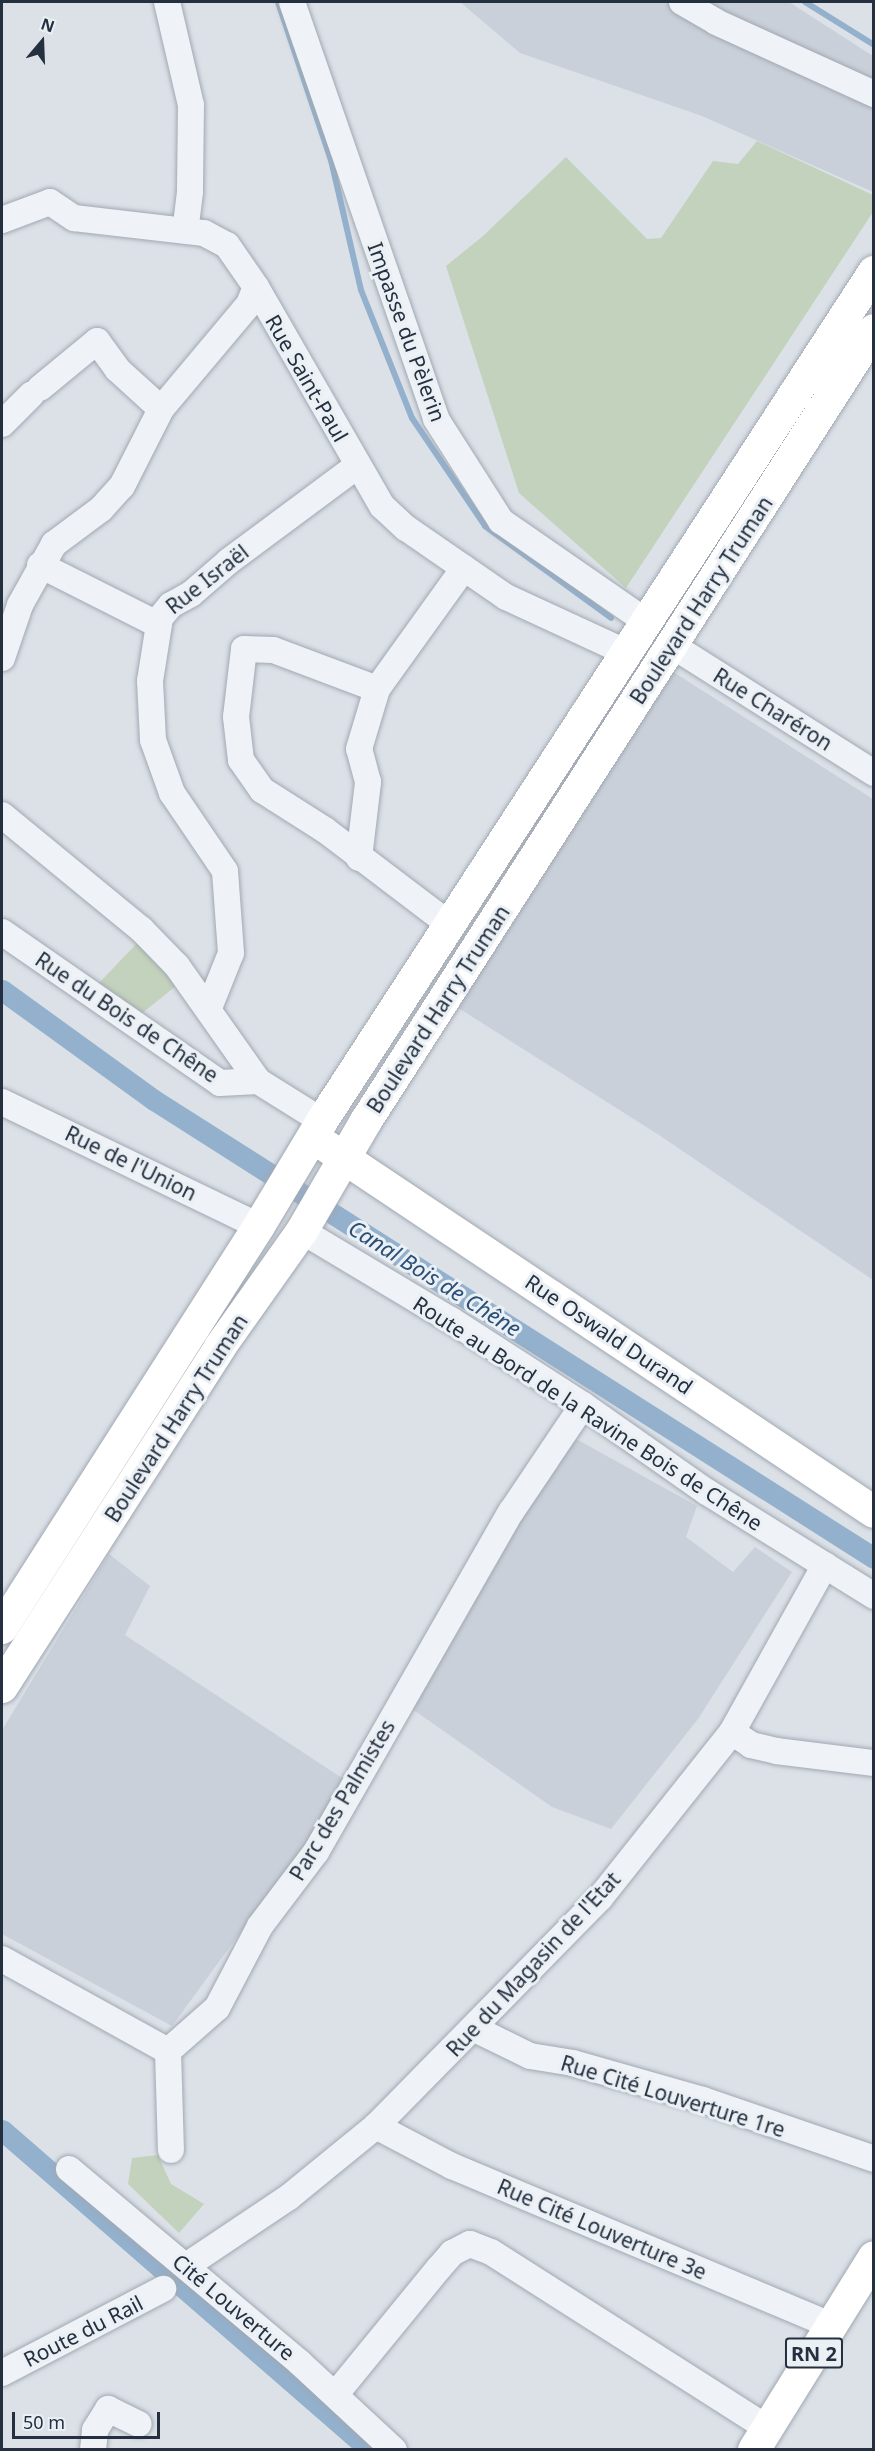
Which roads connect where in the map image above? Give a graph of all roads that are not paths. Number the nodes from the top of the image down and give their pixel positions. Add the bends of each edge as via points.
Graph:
1 (167, 2) edge
2 (292, 2) edge
3 (682, 2) edge
4 (873, 94) edge
5 (2, 220) edge
6 (185, 231) junction
7 (873, 272) edge
8 (256, 287) junction
9 (873, 330) edge
10 (161, 409) junction
11 (2, 424) edge
12 (357, 466) junction
13 (40, 565) junction
14 (464, 568) junction
15 (644, 620) junction
16 (159, 625) junction
17 (673, 646) junction
18 (625, 652) junction
19 (2, 657) edge
20 (377, 689) junction
21 (873, 773) edge
22 (2, 815) edge
23 (359, 858) junction
24 (449, 924) junction
25 (2, 932) edge
26 (209, 1008) junction
27 (258, 1081) junction
28 (2, 1102) edge
29 (313, 1136) junction
30 (343, 1160) junction
31 (307, 1223) junction
32 (259, 1226) junction
33 (582, 1405) junction
34 (872, 1507) edge
35 (825, 1565) junction
36 (873, 1596) edge
37 (4, 1621) edge
38 (2, 1687) edge
39 (732, 1732) junction
40 (873, 1763) edge
41 (2, 1959) edge
42 (475, 2029) junction
43 (168, 2051) junction
44 (376, 2126) junction
45 (171, 2150) dead end
46 (873, 2159) edge
47 (69, 2169) dead end
48 (873, 2257) edge
49 (186, 2266) junction
50 (163, 2289) dead end
51 (831, 2325) junction
52 (2, 2373) edge
53 (335, 2395) junction
54 (139, 2424) dead end
55 (760, 2439) edge
56 (93, 2450) edge
57 (394, 2450) edge

1 - 6 street via 191,105 190,192
2 - 15 street, Impasse du Pèlerin via 436,419 501,521
3 - 4 street via 716,22
5 - 6 street, Rue Saint-Paul via 50,202 74,218
6 - 8 street, Rue Saint-Paul via 210,235 227,245
7 - 15 main road, Boulevard Harry Truman via 814,368
8 - 10 street via 249,304
8 - 12 street, Rue Saint-Paul
9 - 17 main road, Boulevard Harry Truman
10 - 11 street via 117,369 97,341
10 - 13 street via 122,486 101,509 54,544
12 - 14 street, Rue Saint-Paul via 382,506
12 - 16 street, Rue Israël via 191,594 171,604
13 - 16 street
13 - 19 street
14 - 18 street, Rue Saint-Paul via 506,597
14 - 20 street
15 - 18 main road, Boulevard Harry Truman
16 - 26 street, Rue Israël via 150,681 153,740 172,793 225,871 231,953
17 - 21 street, Rue Charéron
17 - 30 main road, Boulevard Harry Truman
18 - 24 main road, Boulevard Harry Truman
20 - 23 street via 359,749 368,782
20 - 23 street via 273,650 244,649 236,717 241,760 262,790
22 - 26 street via 141,929 177,966
23 - 24 street
24 - 29 main road, Boulevard Harry Truman
25 - 27 street, Rue du Bois de Chêne via 220,1083
26 - 27 street
27 - 29 street
28 - 32 street, Rue de l'Union
29 - 30 main road, Rue Oswald Durand
29 - 32 main road, Boulevard Harry Truman
30 - 31 main road, Boulevard Harry Truman
30 - 34 main road, Rue Oswald Durand
31 - 33 street, Route au Bord de la Ravine Bois de Chêne
31 - 38 main road, Boulevard Harry Truman via 220,1347
32 - 37 main road, Boulevard Harry Truman
33 - 35 street, Route au Bord de la Ravine Bois de Chêne via 707,1492
33 - 43 street, Parc des Palmistes via 511,1512 316,1852 260,1926 218,2008
35 - 36 street, Route au Bord de la Ravine Bois de Chêne
35 - 39 street, Rue du Magasin de l'Etat
39 - 40 street via 751,1745 776,1751
39 - 42 street, Rue du Magasin de l'Etat via 600,1898
41 - 43 street
42 - 44 street, Rue du Magasin de l'Etat
42 - 46 street, Rue Cité Louverture 1re via 530,2056 573,2063 703,2100
43 - 45 street
44 - 49 street, Rue du Magasin de l'Etat via 289,2197
44 - 51 street, Rue Cité Louverture 3e via 452,2166
47 - 49 street, Cité Louverture
48 - 51 main road, RN 2
49 - 53 street, Cité Louverture
50 - 52 street, Route du Rail
51 - 55 main road, RN 2
53 - 55 street via 438,2268 452,2253 470,2244 491,2252
53 - 57 street, Cité Louverture
54 - 56 street via 108,2409 95,2430

